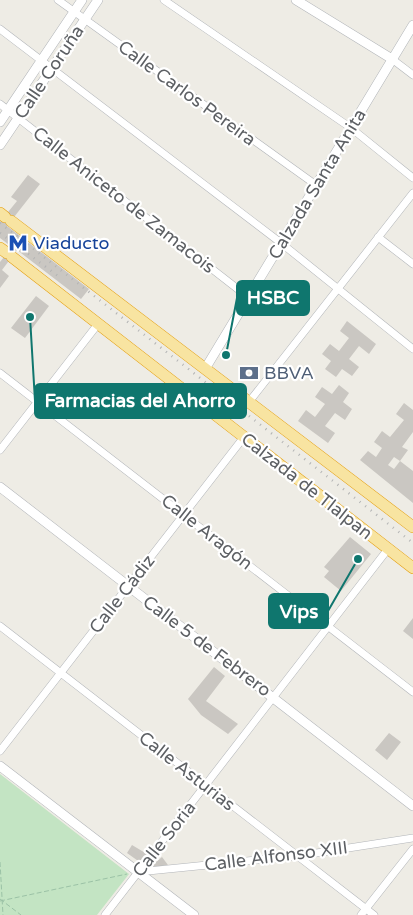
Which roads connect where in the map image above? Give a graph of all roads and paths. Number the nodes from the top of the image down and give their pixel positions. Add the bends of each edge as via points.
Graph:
1 (58, 0) edge
2 (82, 0) edge
3 (98, 0) edge
4 (164, 0) edge
5 (296, 0) edge
6 (74, 12) junction
7 (85, 20) junction
8 (413, 25) edge
9 (0, 28) edge
10 (392, 59) junction
11 (42, 60) junction
12 (52, 68) junction
13 (413, 75) edge
14 (0, 104) edge
15 (8, 110) junction
16 (18, 118) junction
17 (0, 122) edge
18 (351, 128) junction
19 (0, 145) edge
20 (413, 178) edge
21 (316, 185) junction
22 (413, 192) edge
23 (5, 217) edge
24 (378, 237) junction
25 (281, 243) junction
26 (6, 253) edge
27 (413, 264) edge
28 (337, 289) junction
29 (248, 297) junction
30 (98, 324) junction
31 (413, 349) edge
32 (205, 368) junction
33 (0, 373) edge
34 (38, 402) junction
35 (250, 402) junction
36 (244, 437) junction
37 (0, 450) edge
38 (0, 487) edge
39 (184, 514) junction
40 (412, 524) edge
41 (388, 549) junction
42 (413, 568) edge
43 (128, 586) junction
44 (0, 626) edge
45 (328, 626) junction
46 (60, 674) junction
47 (413, 692) edge
48 (273, 697) junction
49 (0, 752) edge
50 (0, 766) edge
51 (205, 785) junction
52 (413, 806) edge
53 (413, 838) edge
54 (413, 849) edge
55 (297, 856) junction
56 (0, 862) edge
57 (138, 872) junction
58 (1, 900) edge
59 (363, 912) edge
60 (3, 915) edge
61 (21, 915) edge
62 (105, 915) edge
63 (194, 915) edge
64 (374, 915) edge

1 - 6 street, Calle Carlos Pereira
2 - 6 street, Calle Coruña
3 - 7 street, Calle Coruña
4 - 18 street
5 - 10 street
6 - 7 street, Calle Carlos Pereira
6 - 11 street, Calle Coruña
7 - 12 street, Calle Coruña
7 - 21 street, Calle Carlos Pereira
8 - 10 street, Calzada Santa Anita
9 - 11 street
10 - 13 street
10 - 18 street, Calzada Santa Anita
11 - 12 street
11 - 15 street, Calle Coruña
12 - 16 street, Calle Coruña
12 - 25 street
14 - 15 street, Calle Aniceto de Zamacois
15 - 16 street, Calle Aniceto de Zamacois
15 - 17 street, Calle Coruña
16 - 19 street, Calle Coruña
16 - 29 street, Calle Aniceto de Zamacois
18 - 20 street
18 - 21 street, Calzada Santa Anita
21 - 25 street, Calzada Santa Anita
22 - 24 street
23 - 32 highway, Calzada de Tlalpan
24 - 27 street
24 - 28 street
25 - 28 street
25 - 29 street, Calzada Santa Anita
26 - 30 highway, Calzada de Tlalpan
28 - 31 street
28 - 35 street
29 - 32 street, Calzada Santa Anita
30 - 34 street
30 - 36 highway, Calzada de Tlalpan
32 - 35 highway, Calzada de Tlalpan
33 - 34 street, Calle Aragón
34 - 37 street
34 - 39 street, Calle Aragón
35 - 40 highway, Calzada de Tlalpan
36 - 39 street, Calle Cádiz
36 - 41 highway, Calzada de Tlalpan
38 - 43 street, Calle 5 de Febrero
39 - 43 street, Calle Cádiz
39 - 45 street, Calle Aragón
41 - 42 highway, Calzada de Tlalpan
41 - 45 street, Calle Soria
43 - 46 street, Calle Cádiz
43 - 48 street, Calle 5 de Febrero
44 - 46 street, Calle Asturias
45 - 47 street, Calle Aragón
45 - 48 street, Calle Soria
46 - 49 street, Calle Cádiz
46 - 51 street, Calle Asturias
48 - 51 street, Calle Soria
48 - 52 street, Calle 5 de Febrero
50 - 57 street
51 - 55 street, Calle Asturias
51 - 57 street, Calle Soria
53 - 55 street, Calle Alfonso XIII
54 - 59 street
55 - 57 street, Calle Alfonso XIII
55 - 59 street, Calle Asturias
56 - 58 path
57 - 58 path
57 - 62 street, Calle Soria
57 - 63 street
58 - 60 path
58 - 61 path
59 - 64 street, Calle Asturias

